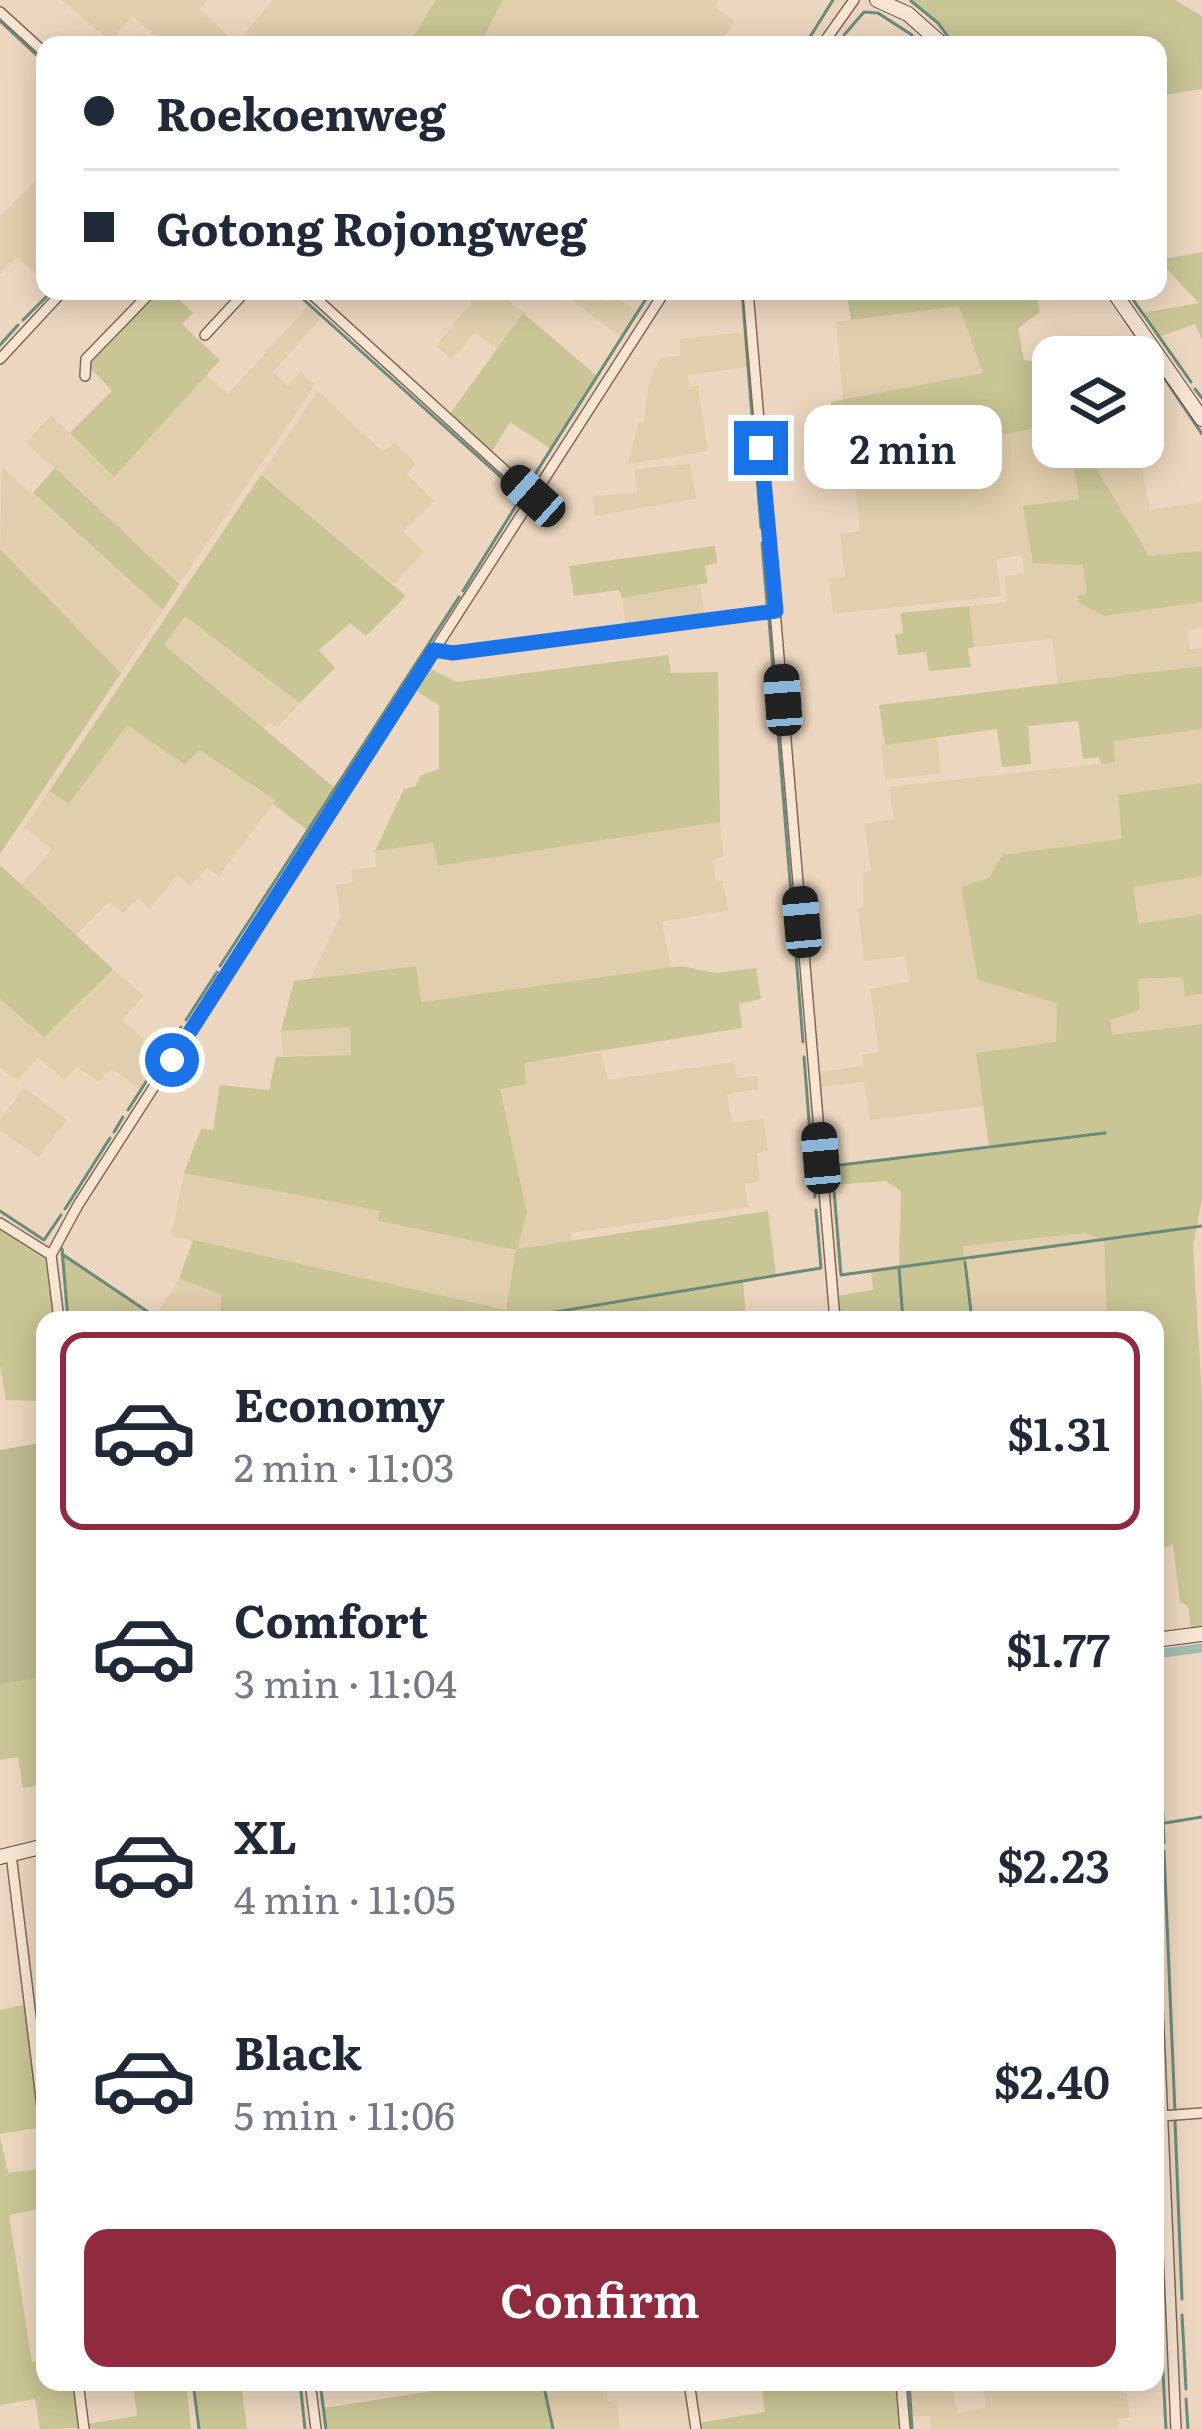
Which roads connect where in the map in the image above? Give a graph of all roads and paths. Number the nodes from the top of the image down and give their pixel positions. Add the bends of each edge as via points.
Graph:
1 (854, 0) edge
2 (877, 0) edge
3 (0, 12) edge
4 (828, 36) edge
5 (933, 36) edge
6 (36, 45) edge
7 (55, 300) edge
8 (143, 300) edge
9 (238, 300) edge
10 (318, 300) edge
11 (658, 300) edge
12 (749, 300) edge
13 (1119, 300) edge
14 (205, 335) dead end
15 (0, 359) edge
16 (85, 376) dead end
17 (1202, 419) edge
18 (533, 496) junction
19 (776, 611) junction
20 (434, 650) junction
21 (0, 1223) edge
22 (51, 1255) junction
23 (58, 1311) edge
24 (834, 1311) edge
25 (1202, 1634) edge
26 (1164, 1639) edge
27 (36, 1848) edge
28 (6, 1855) edge
29 (36, 2067) edge
30 (1202, 2113) edge
31 (1164, 2116) edge
32 (1164, 2161) edge
33 (79, 2391) edge
34 (311, 2391) edge
35 (690, 2391) edge
36 (902, 2391) edge
37 (84, 2429) edge
38 (316, 2429) edge
39 (696, 2429) edge
40 (905, 2429) edge
41 (1176, 2429) edge

1 - 4 street
2 - 5 street
3 - 6 street
7 - 15 street
8 - 16 street via 86,359
9 - 14 street
10 - 18 street
11 - 18 street
12 - 19 street
13 - 17 street
18 - 20 street
19 - 20 street
19 - 24 street
20 - 22 street
21 - 22 street
22 - 23 street
25 - 26 street
27 - 28 street
28 - 29 street
30 - 31 street
32 - 41 street
33 - 37 street
34 - 38 street
35 - 39 street
36 - 40 street

